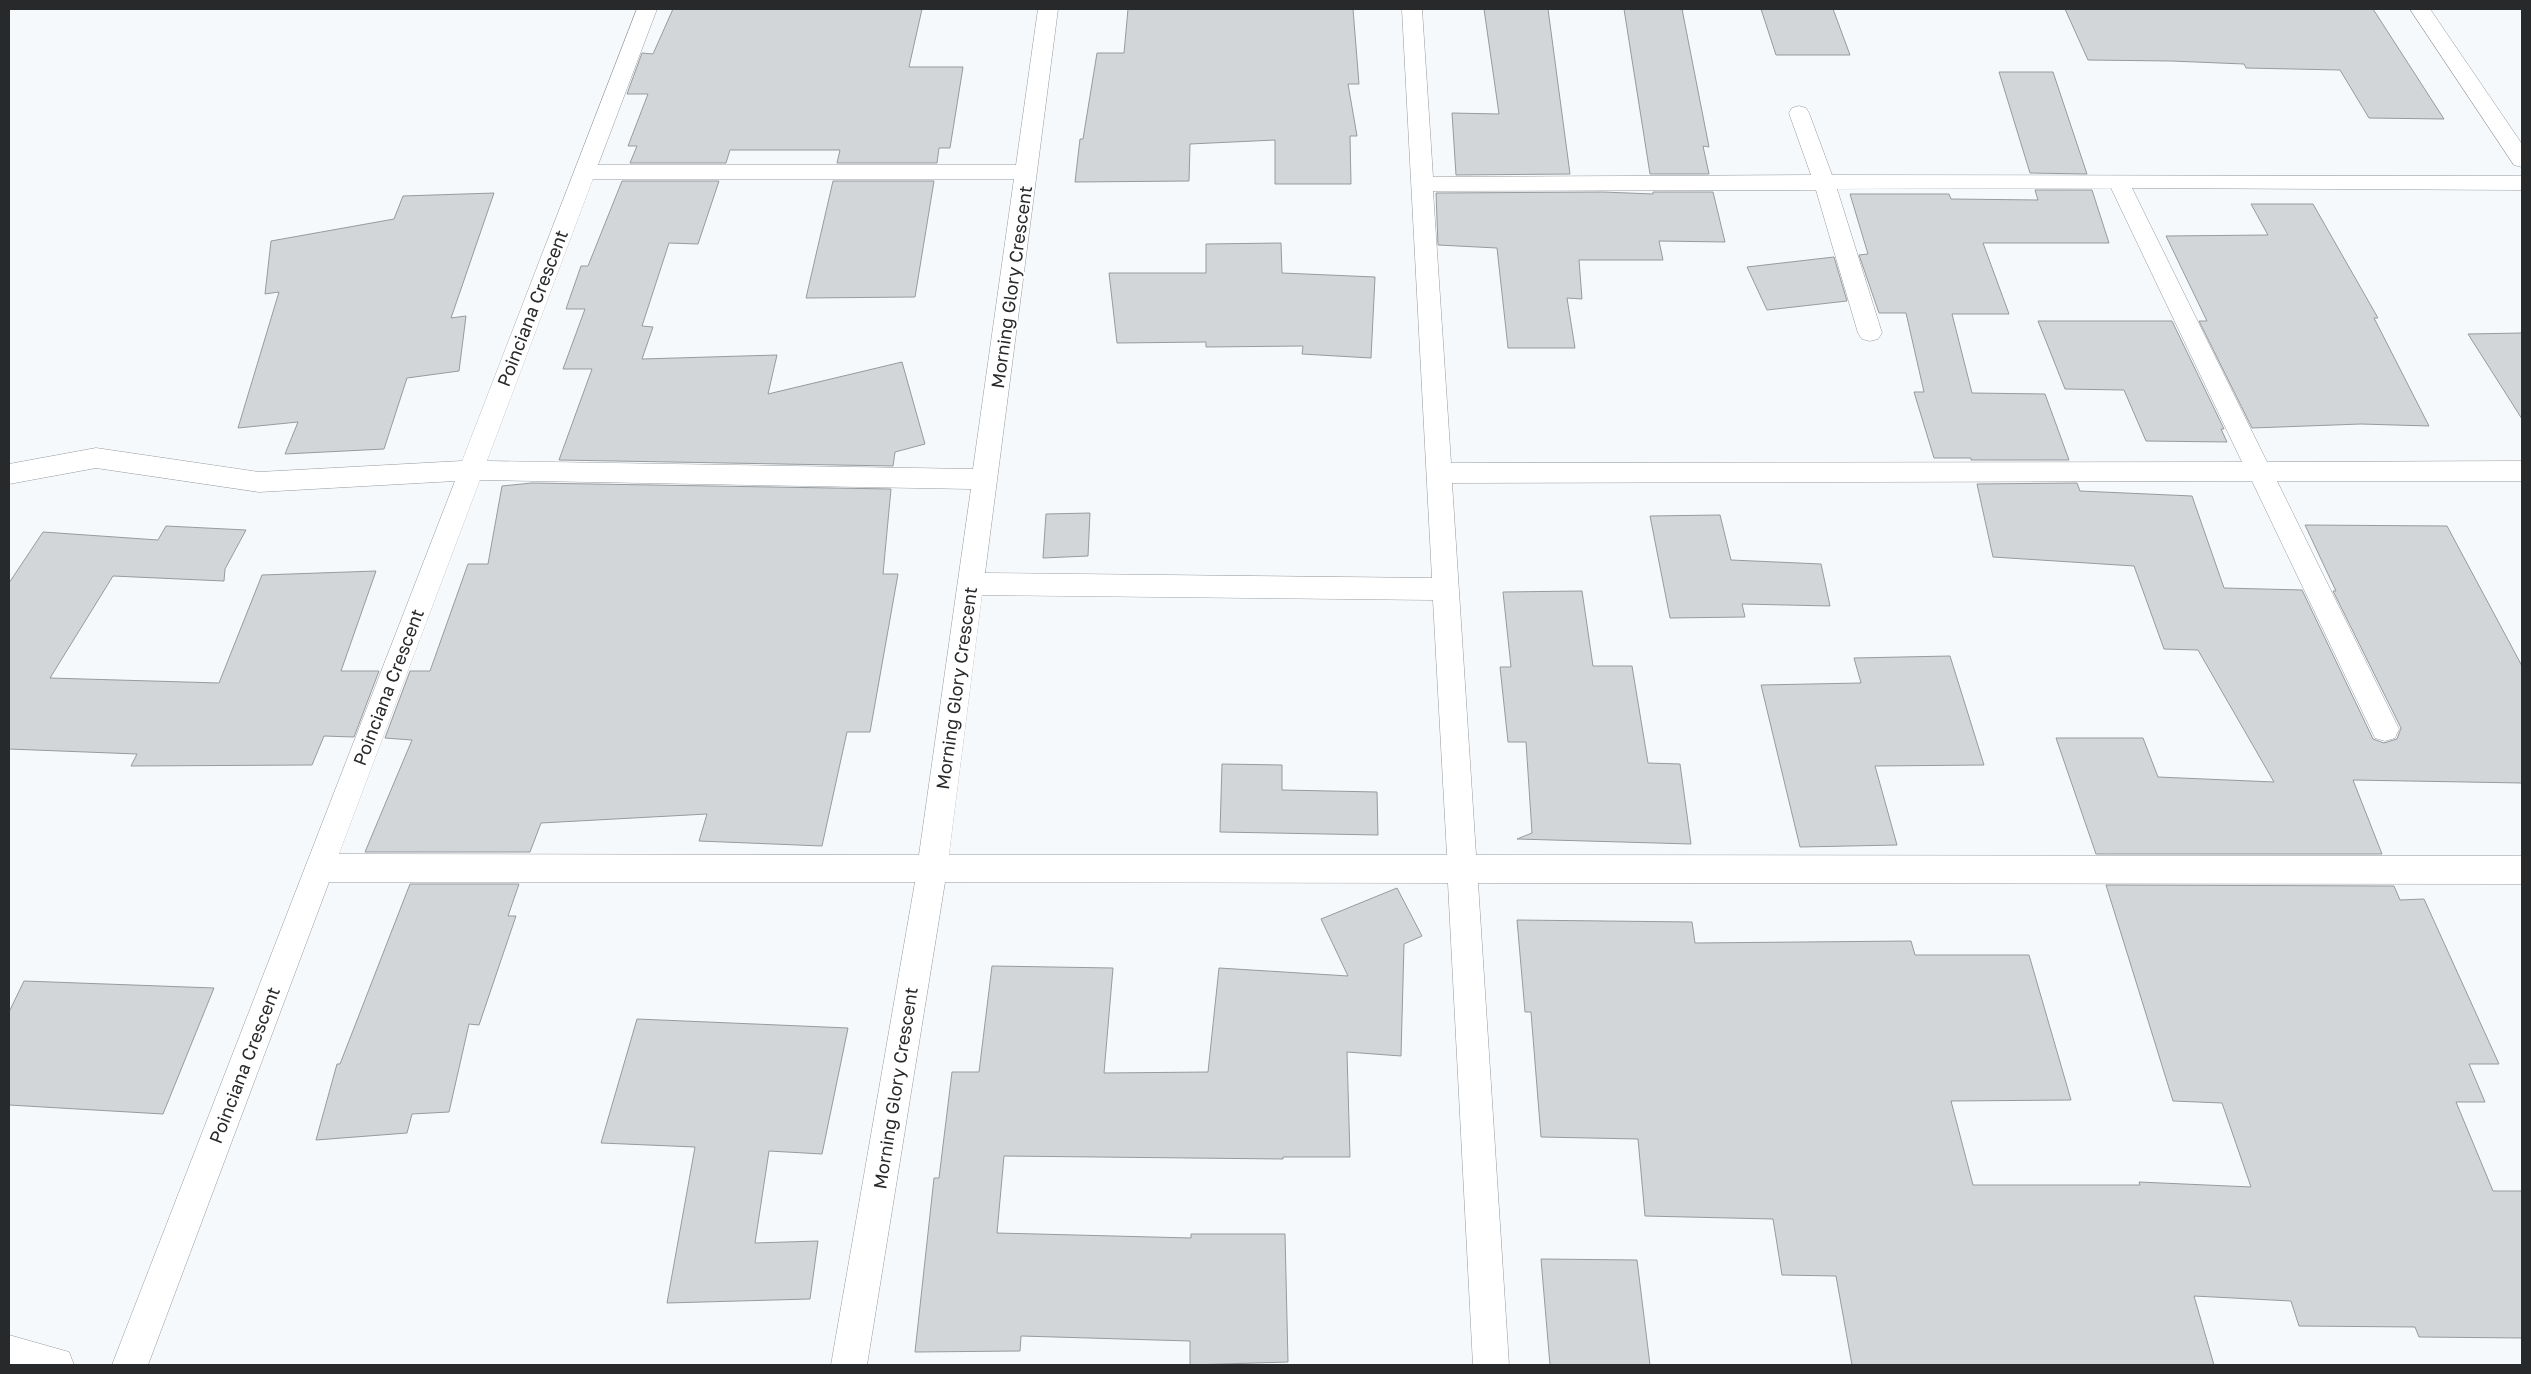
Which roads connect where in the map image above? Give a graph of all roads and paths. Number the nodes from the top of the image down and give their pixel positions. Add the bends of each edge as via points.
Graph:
1 (647, 9) edge
2 (1048, 9) edge
3 (1412, 9) edge
4 (2420, 9) edge
5 (1798, 113) dead end
6 (2522, 160) edge
7 (584, 172) junction
8 (1026, 172) junction
9 (2118, 181) junction
10 (1422, 184) junction
11 (1825, 184) junction
12 (2522, 184) edge
13 (1870, 333) dead end
14 (470, 470) junction
15 (2261, 471) junction
16 (2522, 471) edge
17 (1439, 473) junction
18 (9, 474) edge
19 (985, 479) junction
20 (970, 584) junction
21 (1446, 589) junction
22 (2385, 729) dead end
23 (319, 868) junction
24 (932, 869) junction
25 (1463, 869) junction
26 (2522, 870) edge
27 (9, 1353) edge
28 (56, 1365) edge
29 (130, 1365) edge
30 (849, 1365) edge
31 (1491, 1365) edge

1 - 7 street, Poinciana Crescent
2 - 8 street, Morning Glory Crescent
3 - 10 street
4 - 6 street
5 - 11 street
7 - 8 street
7 - 14 street, Poinciana Crescent
8 - 19 street, Morning Glory Crescent
9 - 11 street
9 - 12 street
9 - 15 street
10 - 11 street
10 - 17 street
11 - 13 street
14 - 18 street via 259,482 96,458
14 - 19 street
14 - 23 street, Poinciana Crescent
15 - 16 street
15 - 17 street
15 - 22 street
17 - 21 street
19 - 20 street, Morning Glory Crescent
20 - 21 street
20 - 24 street, Morning Glory Crescent
21 - 25 street
23 - 24 street
23 - 29 street, Poinciana Crescent
24 - 25 street
24 - 30 street, Morning Glory Crescent
25 - 26 street
25 - 31 street
27 - 28 street

